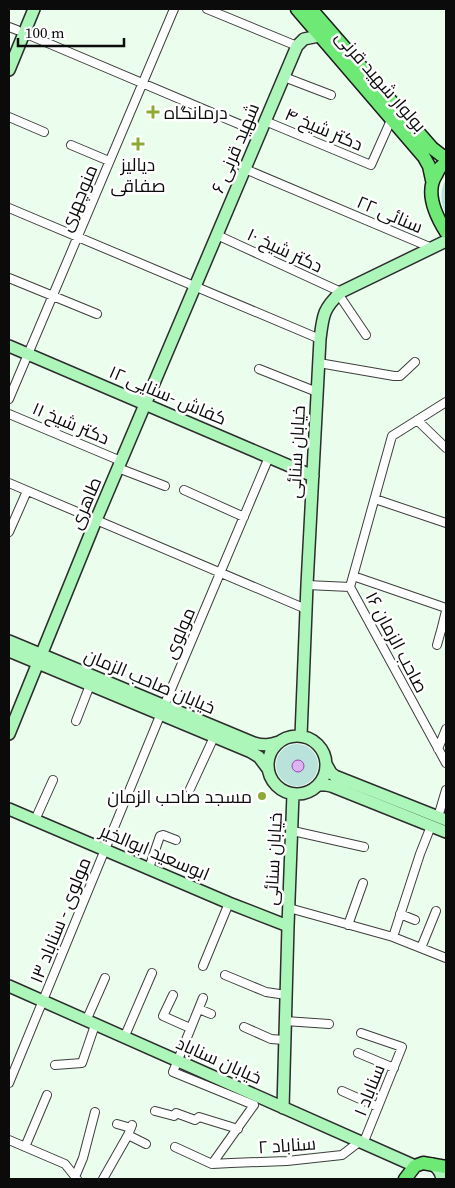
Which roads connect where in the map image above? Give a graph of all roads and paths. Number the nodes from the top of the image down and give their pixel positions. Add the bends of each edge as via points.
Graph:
1 (26, 9) edge
2 (34, 9) edge
3 (174, 9) edge
4 (207, 9) edge
5 (297, 9) edge
6 (314, 10) edge
7 (17, 30) edge
8 (319, 36) junction
9 (297, 46) junction
10 (9, 51) edge
11 (9, 70) edge
12 (284, 77) junction
13 (142, 83) junction
14 (331, 95) dead end
15 (9, 117) edge
16 (391, 120) junction
17 (265, 121) junction
18 (44, 132) dead end
19 (260, 133) junction
20 (71, 145) dead end
21 (446, 157) edge
22 (109, 161) junction
23 (446, 164) edge
24 (245, 169) junction
25 (432, 180) junction
26 (9, 208) edge
27 (446, 232) edge
28 (217, 235) junction
29 (77, 237) junction
30 (446, 242) edge
31 (432, 248) junction
32 (9, 278) edge
33 (195, 286) junction
34 (340, 293) junction
35 (52, 296) junction
36 (97, 314) dead end
37 (366, 334) dead end
38 (320, 339) junction
39 (9, 346) edge
40 (28, 354) junction
41 (415, 362) dead end
42 (319, 363) junction
43 (259, 369) dead end
44 (317, 392) junction
45 (9, 399) edge
46 (446, 402) edge
47 (145, 404) junction
48 (9, 414) edge
49 (417, 420) junction
50 (446, 448) edge
51 (269, 457) junction
52 (120, 464) junction
53 (313, 476) junction
54 (9, 483) edge
55 (165, 486) dead end
56 (184, 490) dead end
57 (27, 491) junction
58 (375, 499) junction
59 (244, 518) junction
60 (96, 520) junction
61 (446, 523) edge
62 (9, 532) edge
63 (220, 573) junction
64 (354, 576) junction
65 (307, 585) junction
66 (350, 587) junction
67 (306, 609) junction
68 (446, 609) edge
69 (444, 628) edge
70 (9, 641) edge
71 (437, 645) dead end
72 (9, 651) edge
73 (39, 659) junction
74 (90, 685) junction
75 (163, 710) junction
76 (76, 721) dead end
77 (446, 729) edge
78 (9, 734) edge
79 (214, 736) junction
80 (301, 736) junction
81 (279, 742) junction
82 (438, 749) junction
83 (446, 763) edge
84 (326, 764) junction
85 (268, 769) junction
86 (53, 780) dead end
87 (318, 785) junction
88 (190, 789) dead end
89 (446, 790) edge
90 (293, 794) junction
91 (9, 808) edge
92 (35, 820) junction
93 (438, 821) edge
94 (292, 831) junction
95 (446, 832) edge
96 (176, 840) dead end
97 (364, 847) dead end
98 (105, 849) junction
99 (148, 868) junction
100 (363, 882) dead end
101 (229, 903) junction
102 (288, 908) junction
103 (400, 914) junction
104 (444, 915) dead end
105 (415, 920) dead end
106 (348, 925) junction
107 (288, 926) junction
108 (393, 937) junction
109 (422, 948) junction
110 (446, 958) edge
111 (203, 966) dead end
112 (152, 973) dead end
113 (226, 975) dead end
114 (105, 978) dead end
115 (9, 986) edge
116 (286, 994) junction
117 (173, 995) dead end
118 (203, 998) dead end
119 (42, 1001) junction
120 (198, 1009) junction
121 (212, 1014) dead end
122 (285, 1021) junction
123 (91, 1023) junction
124 (329, 1024) dead end
125 (244, 1027) dead end
126 (190, 1028) junction
127 (361, 1032) dead end
128 (124, 1038) junction
129 (284, 1040) junction
130 (358, 1053) dead end
131 (177, 1061) junction
132 (55, 1065) dead end
133 (394, 1068) junction
134 (9, 1083) edge
135 (342, 1091) dead end
136 (47, 1095) dead end
137 (378, 1107) junction
138 (283, 1108) junction
139 (155, 1111) dead end
140 (95, 1112) dead end
141 (117, 1124) dead end
142 (238, 1129) junction
143 (130, 1130) junction
144 (9, 1140) edge
145 (361, 1143) junction
146 (146, 1144) dead end
147 (25, 1147) junction
148 (175, 1147) dead end
149 (212, 1164) junction
150 (432, 1164) junction
151 (414, 1166) junction
152 (446, 1167) edge
153 (76, 1178) edge
154 (103, 1179) edge
155 (405, 1179) edge
156 (442, 1179) edge

1 - 7 street
2 - 7 street
3 - 13 street, منوچهری
4 - 9 street
5 - 8 main road, بولوار شهید قرنی
6 - 21 main road, بولوار شهید قرنی via 432,148
7 - 10 street
7 - 11 street
7 - 13 street
8 - 9 street via 304,39
8 - 16 main road, بولوار شهید قرنی
9 - 12 street, شهید قرنی ۶
12 - 14 street
12 - 17 street, شهید قرنی ۶
13 - 19 street
13 - 22 street, منوچهری
15 - 18 street
16 - 17 street, دکتر شیخ ۴ via 371,165
16 - 25 main road, بولوار شهید قرنی via 424,157
17 - 19 street, شهید قرنی ۶
19 - 24 street, شهید قرنی ۶
20 - 22 street
22 - 29 street, منوچهری
23 - 25 main road
24 - 28 street, شهید قرنی ۶
24 - 31 street, سنائی ۲۲
25 - 27 main road, بولوار شهید قرنی via 435,211
26 - 29 street
28 - 33 street, شهید قرنی ۶
28 - 34 street, دکتر شیخ ۱۰
29 - 33 street
29 - 35 street, منوچهری
30 - 31 street, خیابان سنائی
31 - 34 street, خیابان سنائی
32 - 35 street
33 - 38 street
33 - 47 street, طاهری
34 - 37 street
34 - 38 street, خیابان سنائی via 323,316
35 - 36 street
35 - 40 street, منوچهری
38 - 42 street, خیابان سنائی
39 - 40 street, کفاش -سنایی ۱۲
40 - 45 street, منوچهری
40 - 47 street, کفاش -سنایی ۱۲
41 - 42 street via 400,376
42 - 44 street, خیابان سنائی
43 - 44 street
44 - 53 street, خیابان سنائی
46 - 49 street
47 - 51 street, کفاش -سنایی ۱۲
47 - 52 street, طاهری
48 - 52 street, دکتر شیخ ۱۱
49 - 50 street
49 - 58 street via 392,436
51 - 53 street, کفاش -سنایی ۱۲
51 - 59 street, مولوی
52 - 55 street, دکتر شیخ ۱۱
52 - 60 street, طاهری
53 - 65 street, خیابان سنائی
54 - 57 street
56 - 59 street
57 - 60 street
57 - 62 street
58 - 61 street
58 - 64 street
59 - 63 street, مولوی
60 - 63 street
60 - 73 street, طاهری
63 - 67 street
63 - 75 street, مولوی
64 - 66 street
64 - 68 street
65 - 66 street
65 - 67 street, خیابان سنائی
66 - 82 street, صاحب الزمان ۱۶
67 - 80 street, خیابان سنائی
68 - 69 street
69 - 71 street
70 - 73 street, خیابان صاحب الزمان
72 - 73 street, خیابان صاحب الزمان
73 - 74 street, خیابان صاحب الزمان
73 - 75 street, خیابان صاحب الزمان
73 - 78 street, طاهری
74 - 75 street, خیابان صاحب الزمان
74 - 76 street
75 - 79 street, خیابان صاحب الزمان
75 - 81 street, خیابان صاحب الزمان via 254,744 263,746
75 - 98 street, مولوی
77 - 82 street
79 - 85 street, خیابان صاحب الزمان via 251,752
79 - 88 street
80 - 81 street
80 - 84 street via 320,747
81 - 85 street via 270,754
82 - 83 street, صاحب الزمان ۱۶
84 - 87 street
84 - 93 street via 335,776
85 - 90 street via 274,783
86 - 92 street
87 - 90 street via 308,792
87 - 93 street via 331,786
89 - 93 street
90 - 94 street, خیابان سنائی
91 - 92 street, ابوسعید ابوالخیر
92 - 98 street, ابوسعید ابوالخیر
93 - 95 street
93 - 103 street
94 - 97 street
94 - 102 street, خیابان سنائی
96 - 99 street via 160,836
98 - 99 street, ابوسعید ابوالخیر
98 - 119 street, مولوی - سناباد ۱۳
99 - 101 street, ابوسعید ابوالخیر
100 - 106 street
101 - 107 street, ابوسعید ابوالخیر
101 - 111 street
102 - 106 street
102 - 107 street, خیابان سنائی
103 - 105 street
103 - 108 street
104 - 109 street via 434,910
106 - 108 street
107 - 116 street, خیابان سنائی
108 - 109 street
109 - 110 street
112 - 128 street
113 - 116 street via 266,992
114 - 123 street
115 - 119 street, خیابان سناباد
116 - 122 street, خیابان سنائی
117 - 126 street via 163,1016
118 - 120 street
119 - 123 street, خیابان سناباد
119 - 134 street, مولوی - سناباد ۱۳
120 - 121 street
120 - 126 street
122 - 124 street
122 - 129 street, خیابان سنائی
123 - 128 street, خیابان سناباد
123 - 132 street via 82,1063
125 - 129 street via 271,1039
126 - 131 street
127 - 133 street, سناباد ۱ via 402,1047
128 - 131 street, خیابان سناباد
129 - 138 street, خیابان سنائی
130 - 133 street
131 - 138 street, خیابان سناباد
131 - 142 street via 172,1072 254,1105
133 - 137 street, سناباد ۱
135 - 137 street
136 - 147 street
137 - 145 street, سناباد ۱
138 - 145 street, خیابان سناباد
139 - 142 street via 174,1116 176,1113 196,1120 199,1117
140 - 153 street
141 - 143 street
142 - 149 street
143 - 146 street
143 - 154 street
144 - 147 street
145 - 149 street, سناباد ۲ via 342,1155
145 - 151 street, خیابان سناباد
147 - 153 street via 64,1164
148 - 149 street
150 - 151 main road
150 - 152 main road
150 - 156 street via 440,1170
151 - 155 main road

